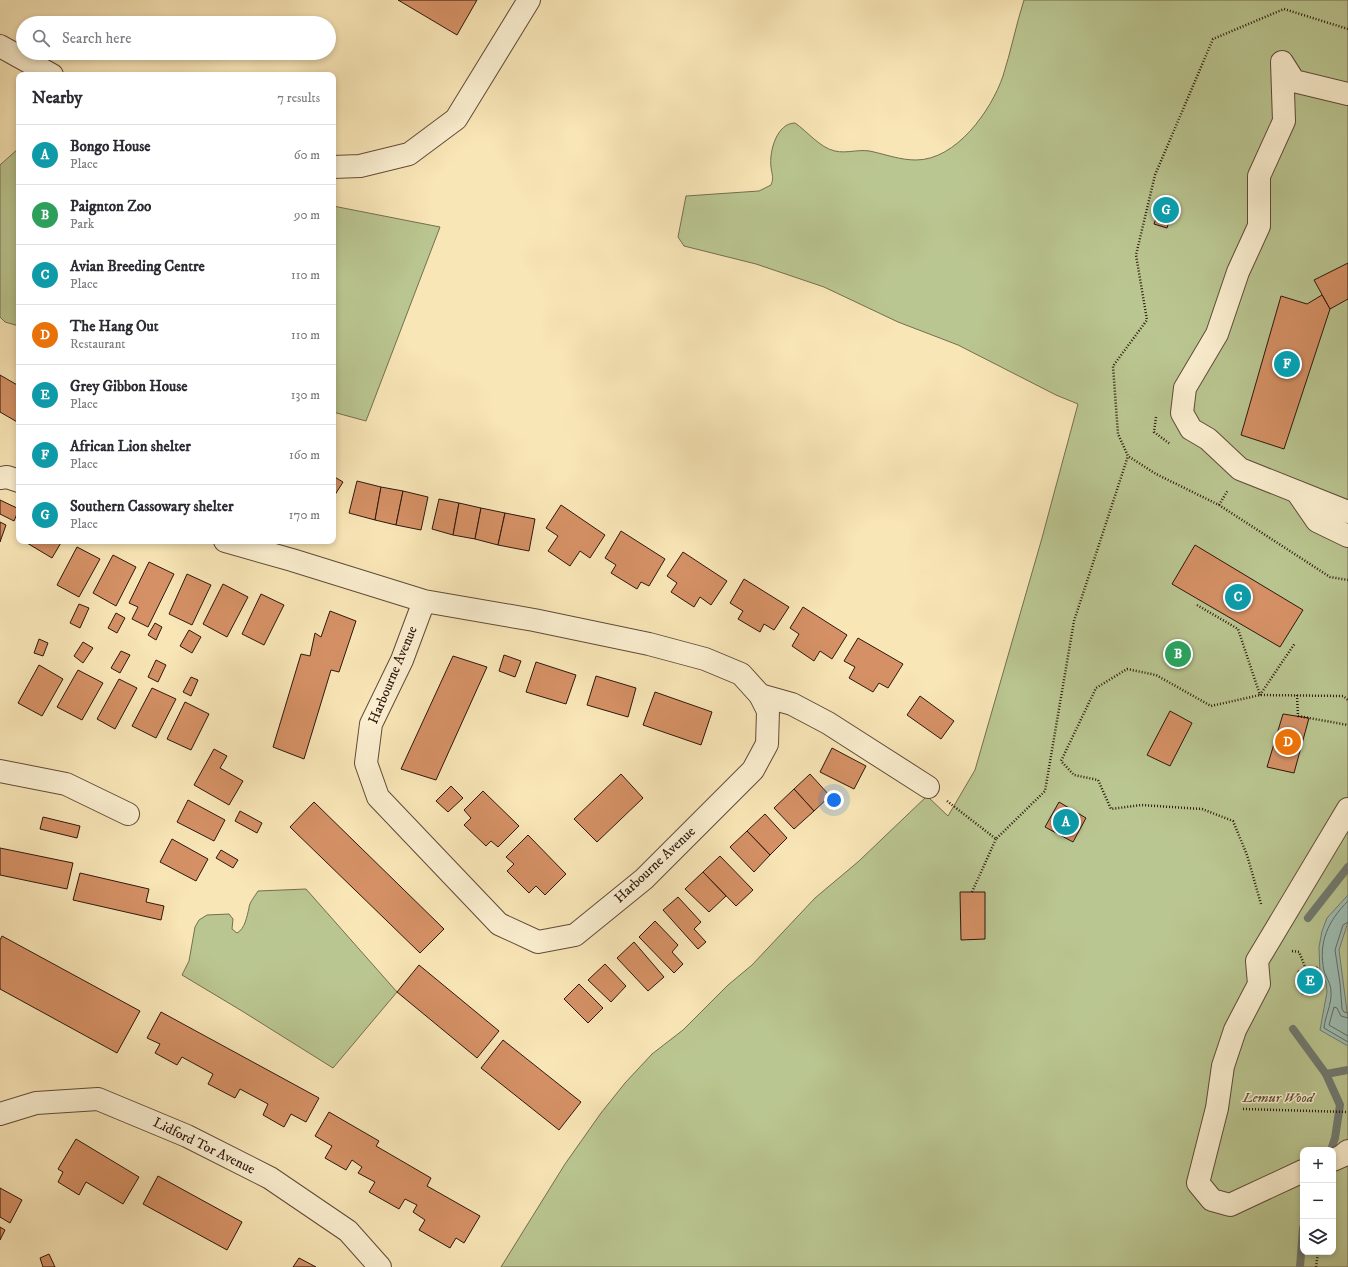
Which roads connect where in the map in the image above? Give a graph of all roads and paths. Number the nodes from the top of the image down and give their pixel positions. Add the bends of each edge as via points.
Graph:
1 (529, 0) edge
2 (1348, 29) edge
3 (0, 46) edge
4 (16, 55) edge
5 (25, 60) edge
6 (47, 72) edge
7 (1348, 94) edge
8 (336, 167) edge
9 (1128, 456) junction
10 (0, 478) edge
11 (16, 480) edge
12 (1297, 492) junction
13 (1348, 512) edge
14 (1348, 536) edge
15 (236, 544) edge
16 (1348, 580) edge
17 (424, 601) junction
18 (1197, 605) dead end
19 (1295, 642) dead end
20 (760, 695) junction
21 (1260, 695) junction
22 (1297, 695) junction
23 (1348, 700) edge
24 (1348, 725) edge
25 (0, 771) edge
26 (928, 786) joint
27 (1348, 808) edge
28 (128, 814) dead end
29 (996, 839) junction
30 (972, 892) dead end
31 (1265, 901) dead end
32 (1217, 1108) junction
33 (1348, 1112) edge
34 (0, 1114) edge
35 (1300, 1172) edge
36 (1318, 1255) edge
37 (380, 1267) edge
38 (1316, 1267) edge

1 - 8 street via 456,118 409,154 360,166
2 - 9 path via 1284,9 1213,39 1156,175 1136,255 1147,320 1113,366 1118,434
3 - 4 street
5 - 6 street
7 - 12 street via 1294,81 1282,62 1284,120 1259,176 1258,226 1238,272 1217,334 1185,388 1182,413 1191,429 1208,439 1240,469
9 - 16 path via 1156,474 1219,505 1330,576
9 - 29 path via 1074,621 1046,791
10 - 11 street
12 - 13 street
12 - 14 street via 1317,521
15 - 17 street, Harbourne Avenue
17 - 20 street, Harbourne Avenue via 534,620 649,644 705,659 741,674
17 - 20 street, Harbourne Avenue via 402,660 371,724 366,763 378,798 499,924 538,942 575,936 644,879 753,770 767,744 768,711
18 - 21 path via 1238,629
19 - 21 path
20 - 26 street via 792,704 828,723
21 - 22 path
21 - 31 path via 1211,706 1156,675 1127,669 1096,688 1061,761 1074,775 1098,780 1111,809 1141,805 1202,809 1233,821 1247,855 1260,905
22 - 23 path via 1343,696
22 - 24 path via 1298,716
25 - 28 street via 66,784
26 - 29 path
27 - 32 street via 1257,961 1259,984 1235,1030 1223,1066
29 - 30 path
32 - 33 path
32 - 35 street via 1198,1182 1212,1200 1230,1205
34 - 37 street, Lidford Tor Avenue via 36,1103 98,1099 187,1136 270,1178 348,1231
36 - 38 path

